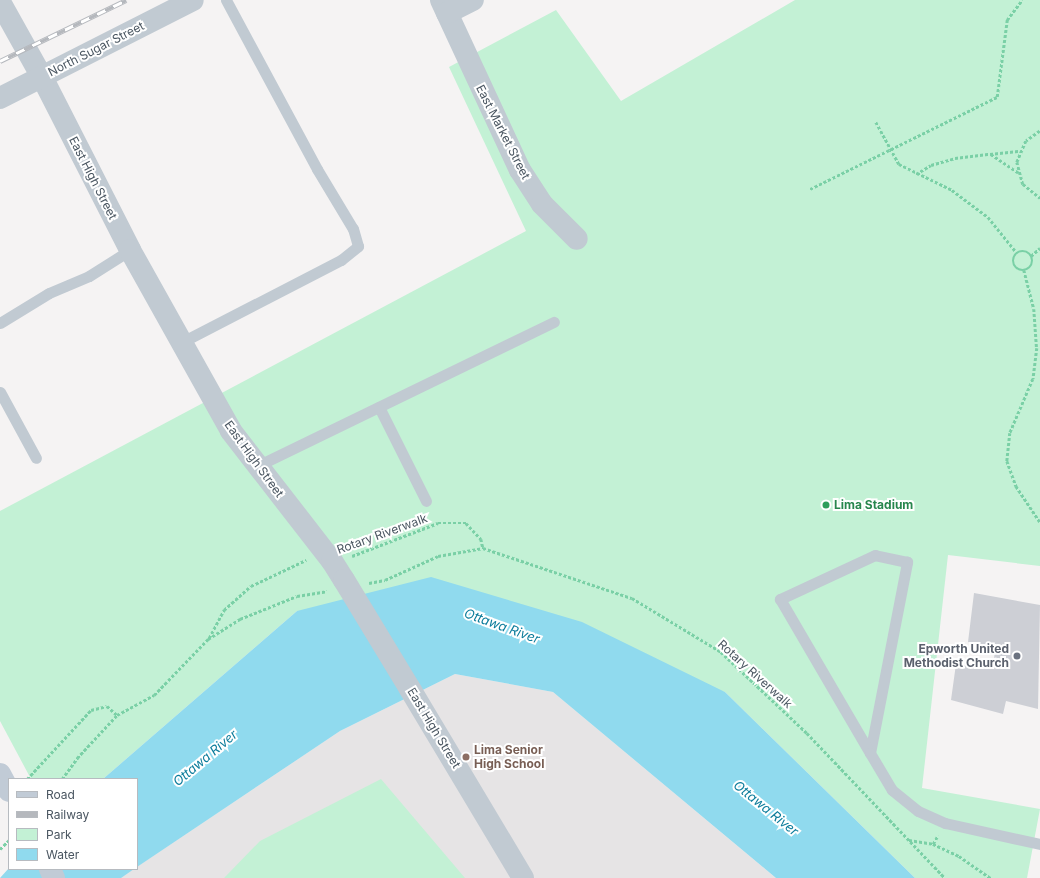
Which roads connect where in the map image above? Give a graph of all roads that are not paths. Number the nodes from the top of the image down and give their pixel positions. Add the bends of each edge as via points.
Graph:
1 (193, 0) edge
2 (226, 0) edge
3 (473, 0) edge
4 (0, 2) edge
5 (444, 6) edge
6 (42, 77) junction
7 (0, 98) edge
8 (577, 239) dead end
9 (130, 250) junction
10 (554, 322) dead end
11 (0, 323) edge
12 (182, 342) junction
13 (0, 392) edge
14 (379, 407) junction
15 (36, 458) dead end
16 (257, 466) junction
17 (426, 501) dead end
18 (870, 753) junction
19 (0, 774) edge
20 (8, 789) edge
21 (1040, 844) edge
22 (523, 878) edge

1 - 6 street, North Sugar Street
2 - 12 lane via 353,229 358,246 341,260
3 - 5 street
4 - 6 street, East High Street
5 - 8 street, East Market Street via 520,170 542,204
6 - 7 street, North Sugar Street
6 - 9 street, East High Street
9 - 11 lane via 89,276 49,293
9 - 12 street, East High Street
10 - 14 lane
12 - 16 street, East High Street via 231,431
13 - 15 lane
14 - 16 lane
14 - 17 lane
16 - 22 street, East High Street, bridge via 332,561
18 - 18 lane via 780,599 875,555 907,562
18 - 21 lane via 892,790 918,811 945,822
19 - 20 street

